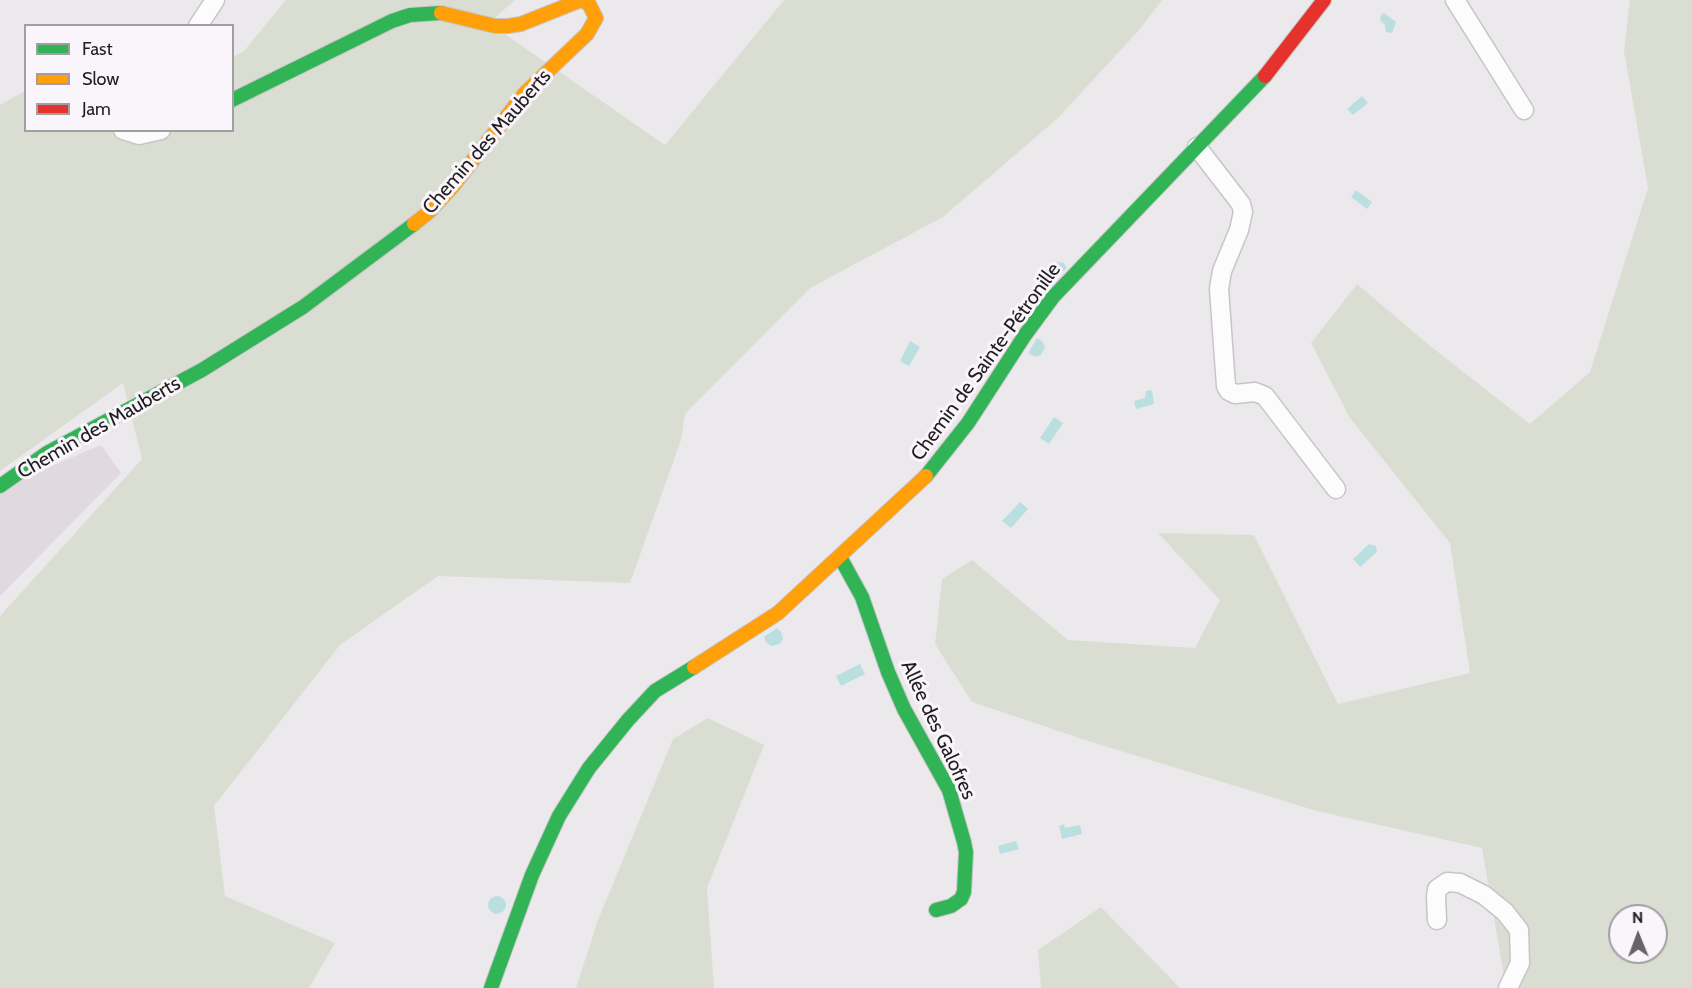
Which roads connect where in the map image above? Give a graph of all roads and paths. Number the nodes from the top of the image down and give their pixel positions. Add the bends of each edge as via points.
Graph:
1 (215, 0) edge
2 (1324, 0) edge
3 (1455, 0) edge
4 (199, 24) edge
5 (234, 99) edge
6 (1524, 110) dead end
7 (129, 132) edge
8 (152, 132) edge
9 (1197, 147) junction
10 (0, 486) edge
11 (1336, 489) dead end
12 (840, 557) junction
13 (936, 910) dead end
14 (1437, 920) dead end
15 (490, 988) edge
16 (1508, 988) edge

1 - 4 street
2 - 9 street, Chemin de Sainte-Pétronille via 1261,81
3 - 6 street
5 - 10 street, Chemin des Mauberts via 410,15 442,13 508,26 581,0 589,4 596,18 587,34 525,93 453,186 406,231 303,307 202,369 47,453
7 - 8 street
9 - 11 street via 1243,212 1219,289 1226,386 1235,394 1255,392 1265,396
9 - 12 street, Chemin de Sainte-Pétronille via 1053,297 932,470
12 - 13 street, Allée des Galofres via 862,597 904,709 949,790 964,842 964,892 951,906
12 - 15 street, Chemin de Sainte-Pétronille via 771,618 655,691 589,768 559,816 532,874
14 - 16 street via 1437,889 1447,882 1460,883 1484,895 1505,912 1519,930 1520,963

